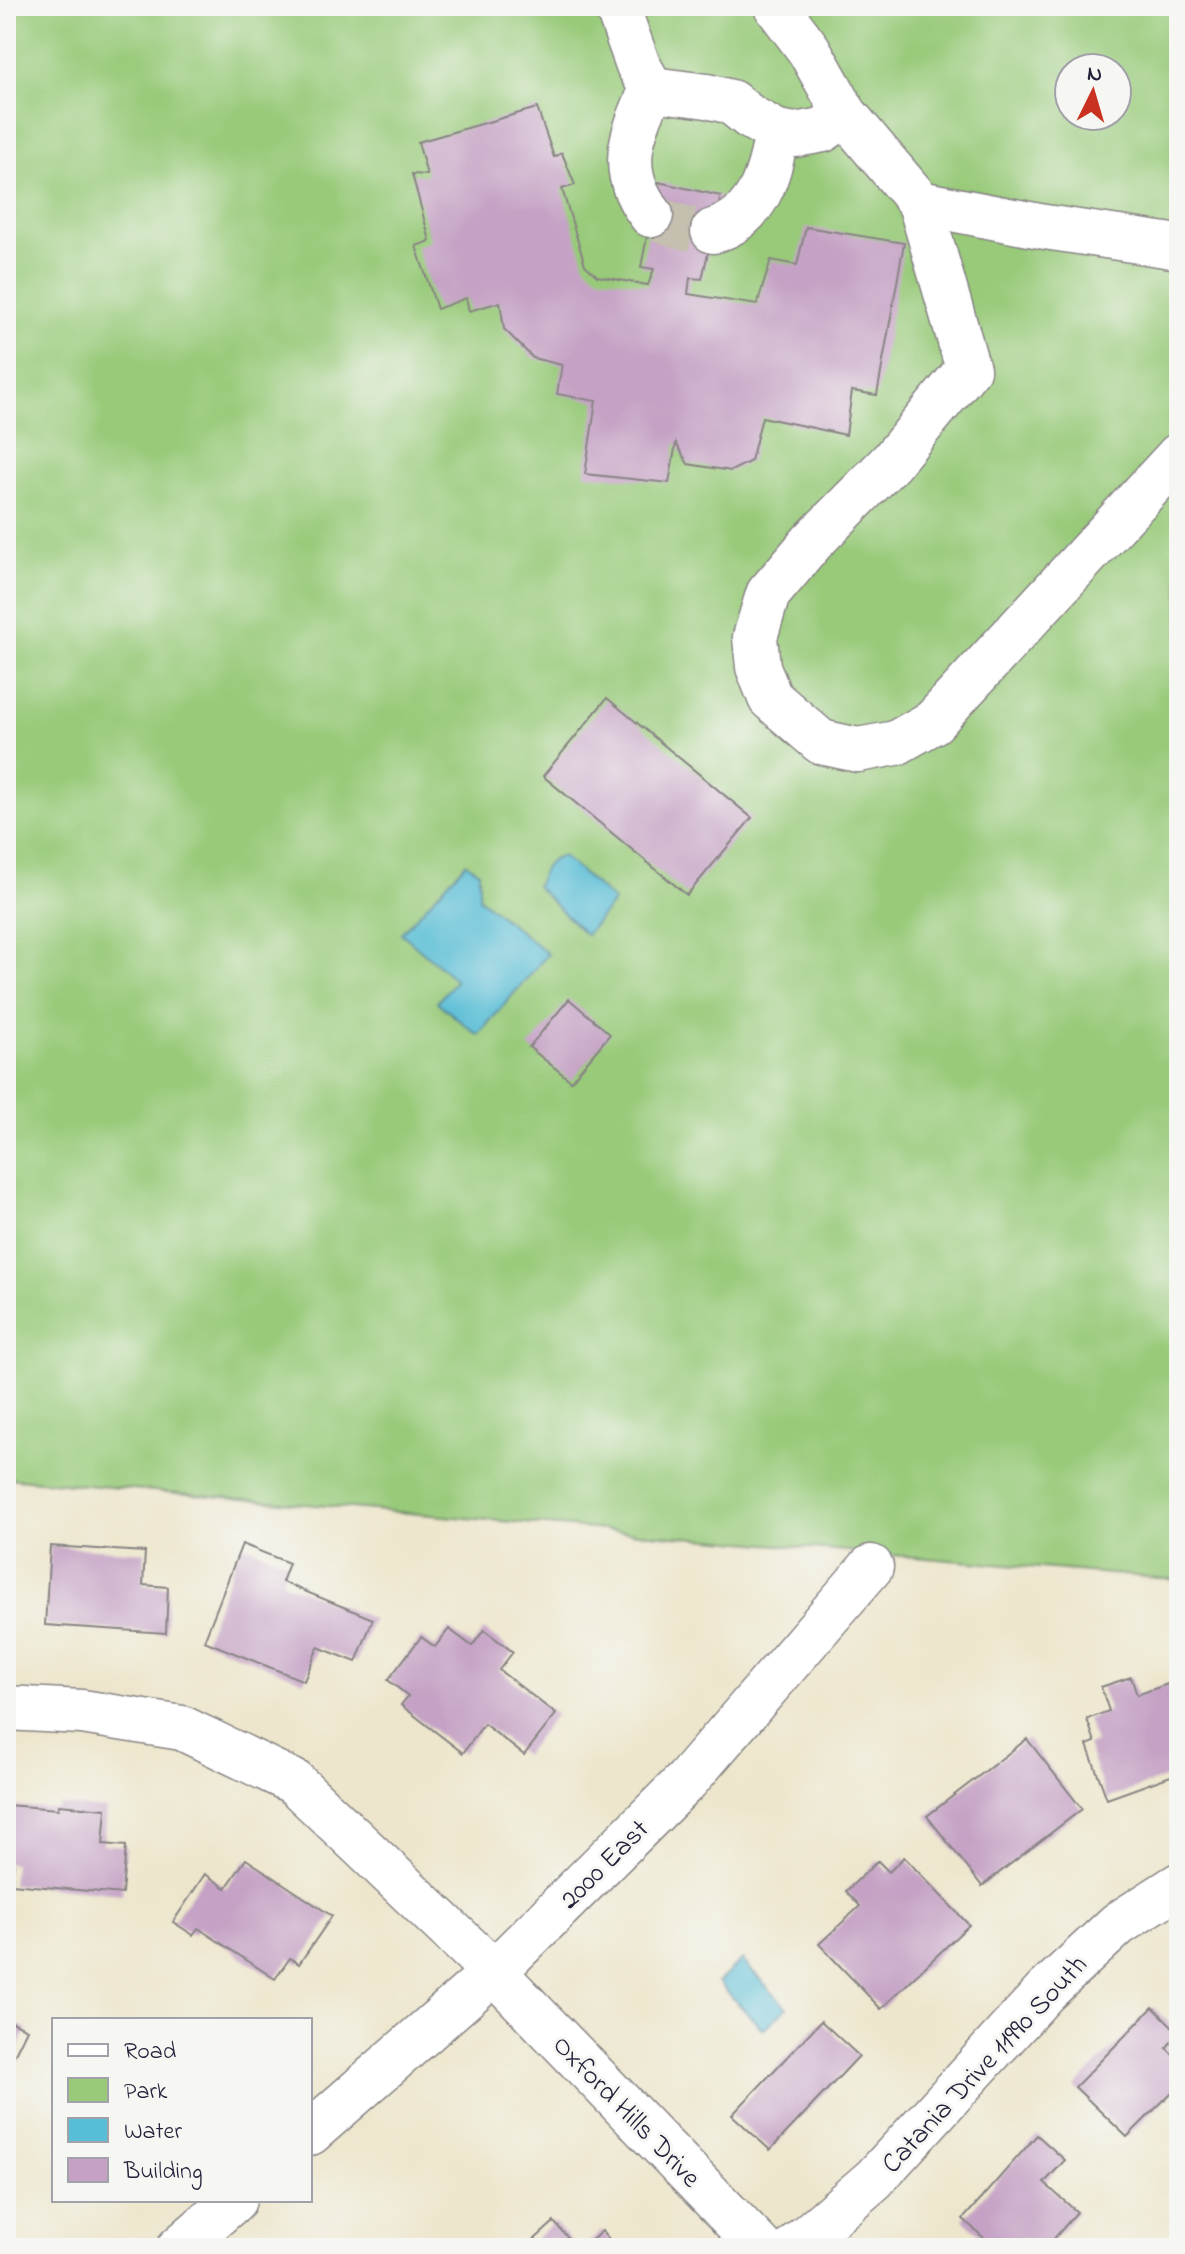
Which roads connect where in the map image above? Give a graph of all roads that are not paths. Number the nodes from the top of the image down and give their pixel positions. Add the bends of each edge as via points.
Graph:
1 (617, 6) edge
2 (776, 6) edge
3 (652, 89) junction
4 (845, 114) junction
5 (777, 132) junction
6 (920, 203) junction
7 (651, 215) tunnel mouth
8 (713, 231) tunnel mouth
9 (1179, 247) edge
10 (1179, 455) edge
11 (871, 1567) dead end
12 (6, 1708) edge
13 (1179, 1885) edge
14 (494, 1972) junction
15 (312, 2131) edge
16 (232, 2202) edge
17 (179, 2248) edge
18 (761, 2248) edge
19 (794, 2248) edge

1 - 3 street
2 - 4 street via 809,50
3 - 5 street via 731,102
3 - 7 street via 631,148 638,198
4 - 5 street via 823,130
4 - 6 street
5 - 8 street via 762,190 729,226
6 - 9 street
6 - 10 street via 968,369 891,462 768,594 755,637 758,667 770,698 821,742 858,750 896,743 933,722
11 - 14 street, 2000 East via 687,1780
12 - 14 street, Oxford Hills Drive via 82,1712 182,1728 294,1782
13 - 19 street, Catania Drive 11990 South via 1118,1924 1045,1992 874,2179
14 - 15 street, 2000 East
14 - 18 street, Oxford Hills Drive
16 - 17 street

